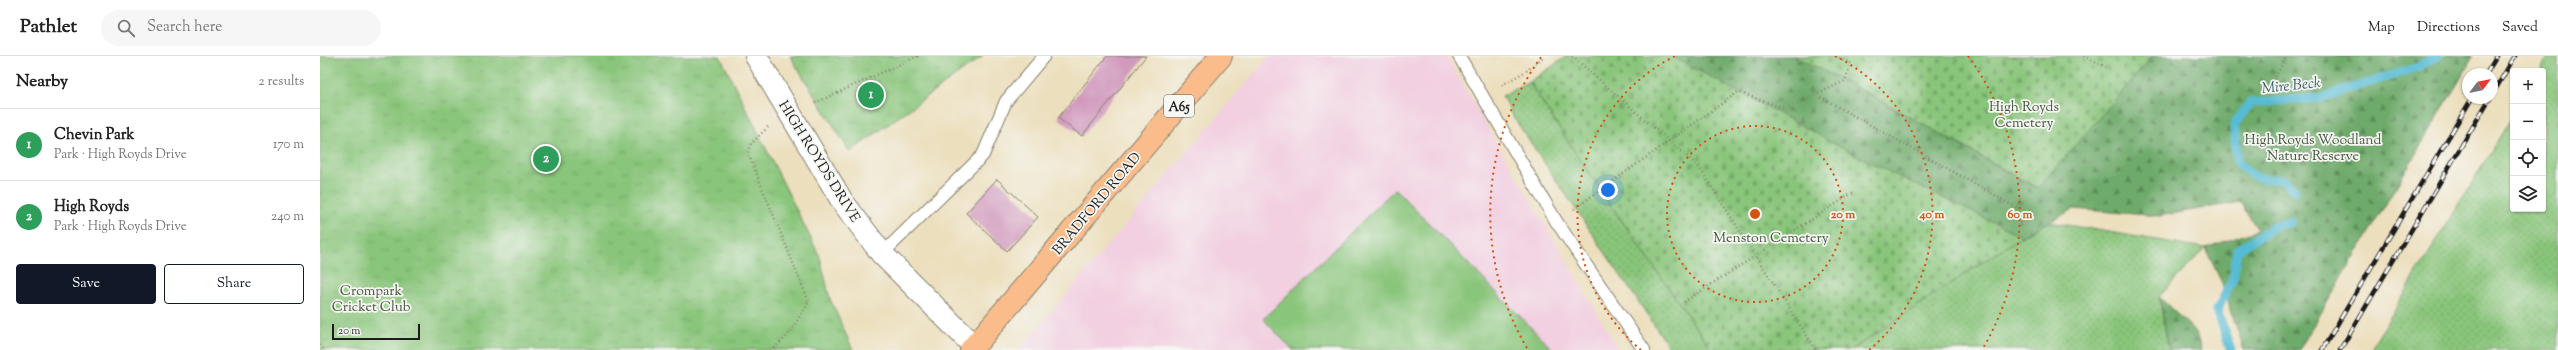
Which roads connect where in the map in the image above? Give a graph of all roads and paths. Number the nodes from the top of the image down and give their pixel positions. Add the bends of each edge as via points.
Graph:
1 (756, 56) edge
2 (1044, 56) edge
3 (1221, 56) edge
4 (1459, 56) edge
5 (1544, 56) edge
6 (1572, 56) edge
7 (1836, 56) edge
8 (2084, 56) edge
9 (2287, 56) edge
10 (2106, 67) dead end
11 (2267, 91) dead end
12 (1817, 95) junction
13 (1483, 97) junction
14 (1669, 142) junction
15 (1854, 192) dead end
16 (2028, 214) dead end
17 (1556, 221) junction
18 (882, 254) junction
19 (1756, 256) junction
20 (1684, 302) dead end
21 (320, 345) edge
22 (973, 348) edge
23 (324, 350) edge
24 (1644, 350) edge
25 (1816, 350) edge

1 - 18 street, HIGH ROYDS DRIVE via 842,201
2 - 18 lane via 1006,101 983,155
3 - 22 main road, BRADFORD ROAD / A65
4 - 13 lane
5 - 13 path via 1528,70
6 - 14 path
7 - 12 path via 1851,64 1845,81
8 - 10 path
9 - 11 path
12 - 14 path via 1786,109 1738,92
12 - 16 path
13 - 17 lane
14 - 17 path
14 - 19 path via 1699,167
15 - 19 path
17 - 24 lane
18 - 22 street, HIGH ROYDS DRIVE
19 - 20 path
19 - 25 path
21 - 23 path

